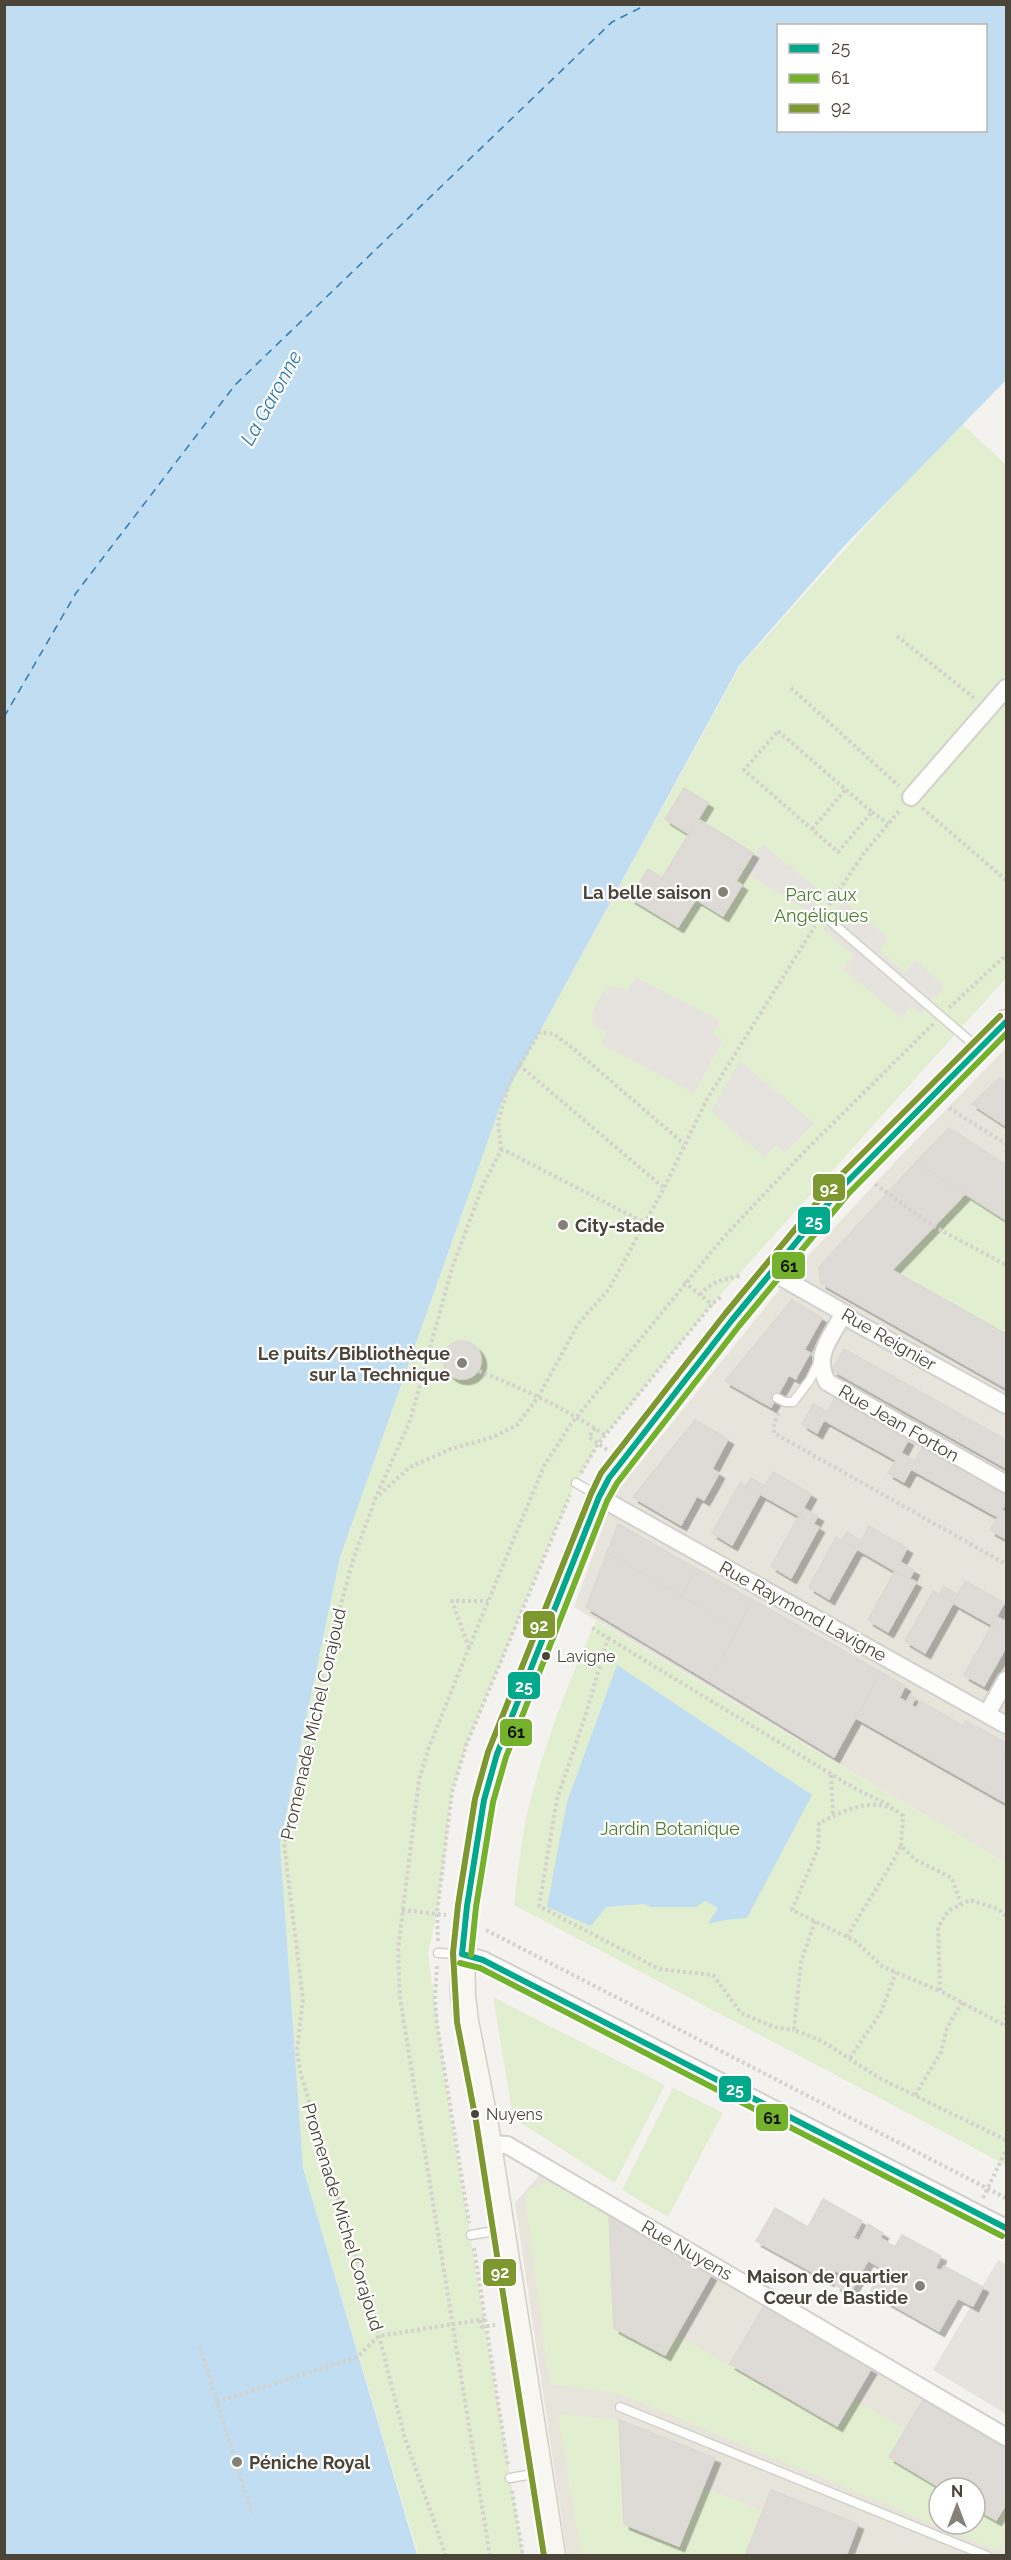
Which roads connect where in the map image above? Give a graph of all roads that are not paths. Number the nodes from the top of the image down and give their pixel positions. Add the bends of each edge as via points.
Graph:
1 (1006, 688) edge
2 (911, 797) road end
3 (822, 914) road end
4 (1006, 1022) edge
5 (978, 1048) junction
6 (772, 1270) junction
7 (844, 1313) junction
8 (820, 1358) junction
9 (781, 1400) road end
10 (1006, 1405) edge
11 (576, 1483) dead end
12 (1006, 1484) edge
13 (599, 1497) junction
14 (1006, 1680) edge
15 (987, 1714) junction
16 (1006, 1725) edge
17 (438, 1953) road end
18 (462, 1954) junction
19 (489, 2144) junction
20 (1006, 2228) edge
21 (502, 2229) junction
22 (471, 2235) road end
23 (620, 2407) dead end
24 (1006, 2437) edge
25 (540, 2473) junction
26 (510, 2478) road end
27 (553, 2556) edge
28 (987, 2556) edge

1 - 2 street
3 - 5 lane
4 - 5 main road
5 - 6 main road via 857,1172
6 - 7 street, Rue Reignier
6 - 13 main road via 622,1460
7 - 8 street
7 - 10 street, Rue Reignier via 852,1321
8 - 9 lane via 799,1397 793,1402
8 - 12 street, Rue Jean Forton via 820,1370 827,1382
11 - 13 lane
13 - 15 street, Rue Raymond Lavigne
13 - 18 main road via 497,1754 484,1800
14 - 15 street
15 - 16 street, Rue Raymond Lavigne
17 - 18 lane
18 - 19 main road via 465,2013
18 - 20 street via 483,1960
19 - 21 main road
19 - 24 street, Rue Nuyens via 507,2145
21 - 22 lane
21 - 25 main road
23 - 28 lane
25 - 26 lane
25 - 27 main road

